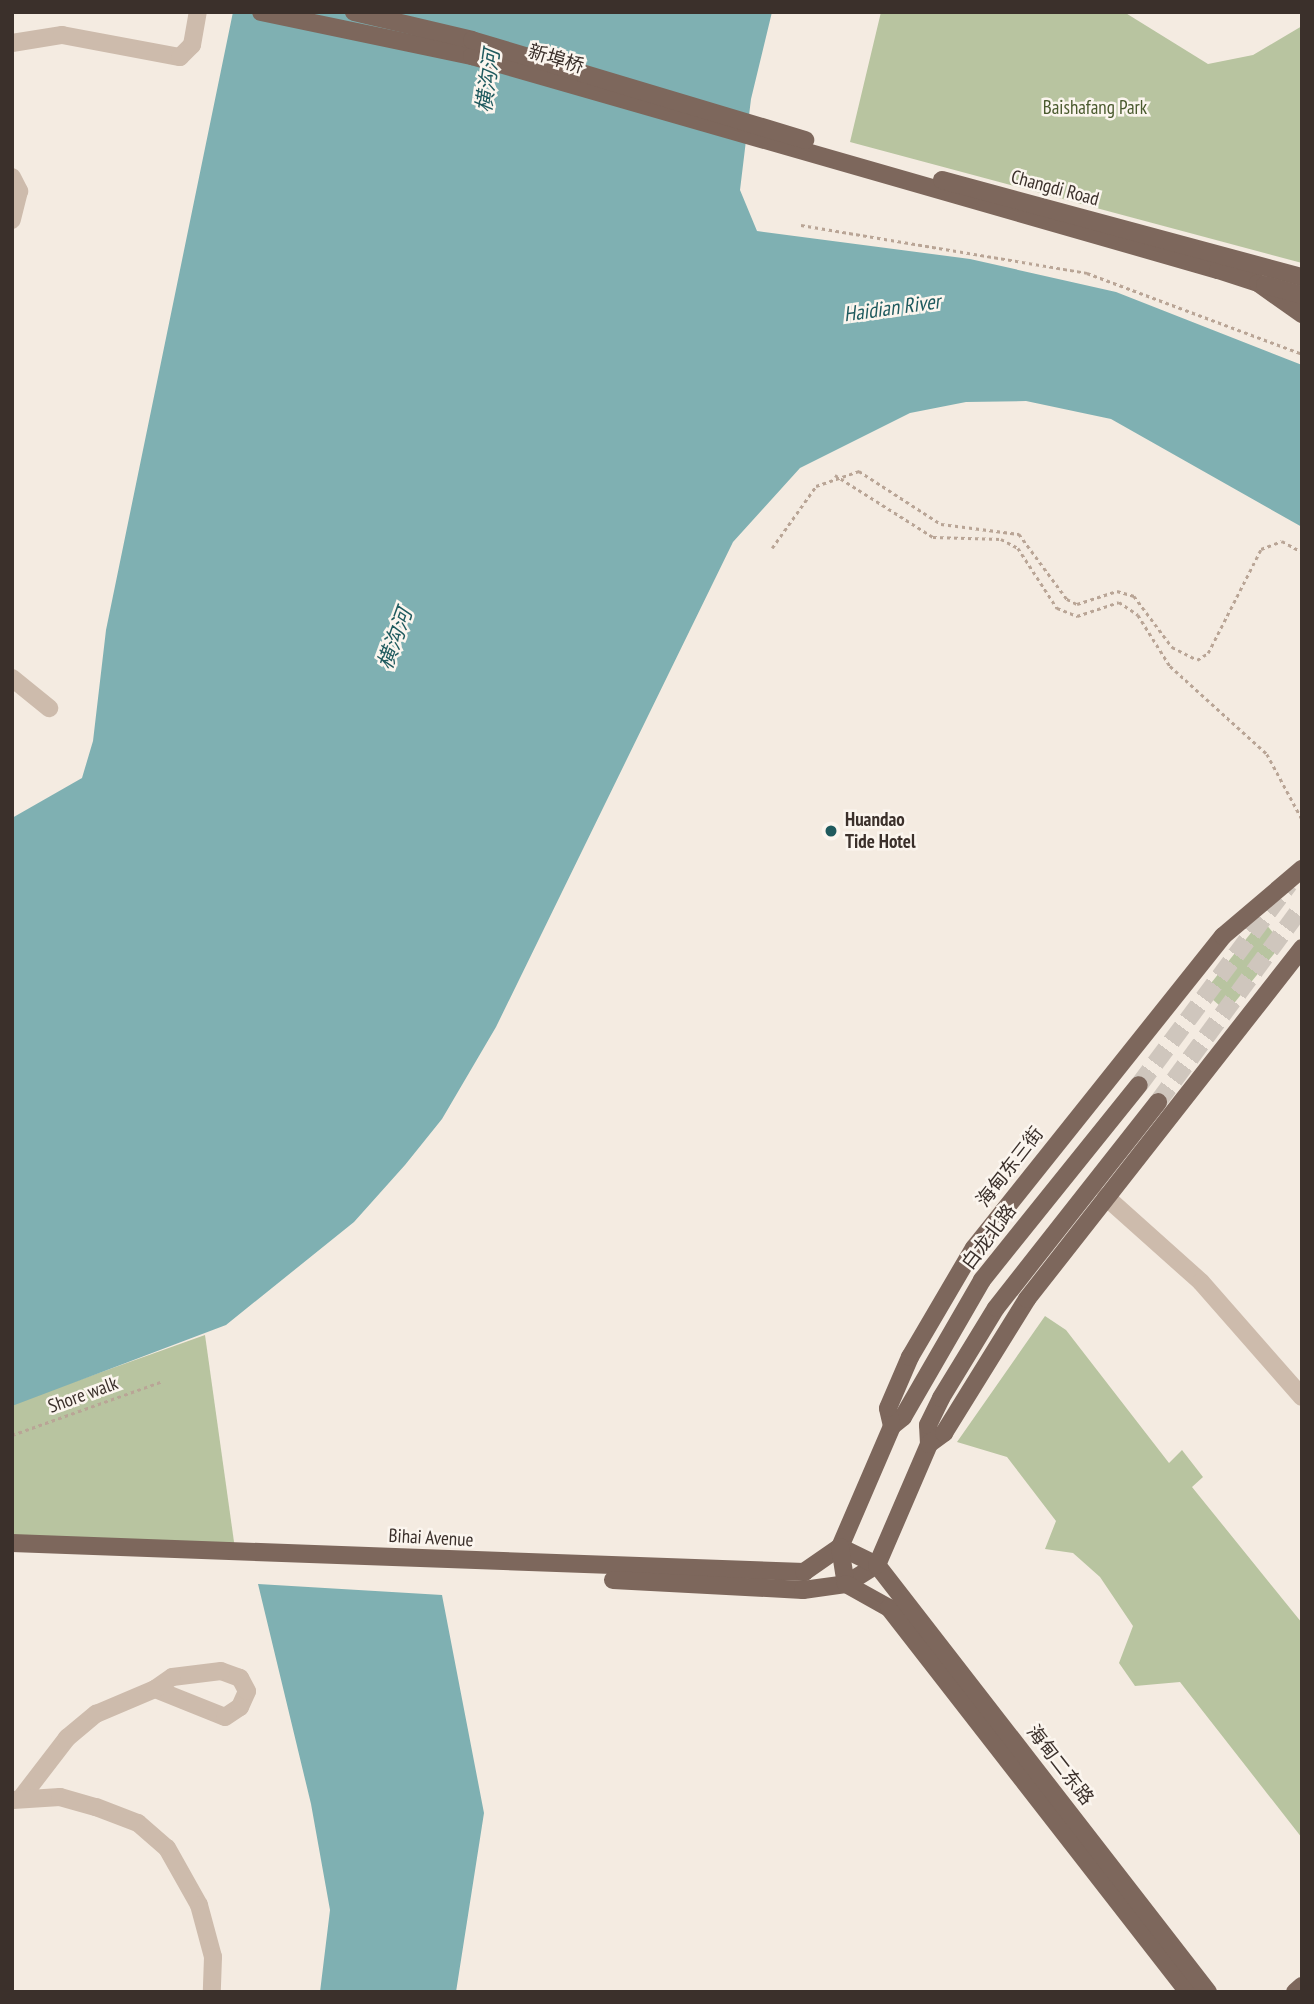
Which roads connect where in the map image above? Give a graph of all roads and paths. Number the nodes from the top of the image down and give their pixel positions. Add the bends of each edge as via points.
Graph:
1 (198, 12) edge
2 (261, 12) edge
3 (354, 12) edge
4 (12, 43) edge
5 (796, 143) junction
6 (12, 177) edge
7 (12, 219) edge
8 (801, 225) dead end
9 (1302, 277) edge
10 (1258, 283) junction
11 (1302, 295) edge
12 (1302, 314) edge
13 (1302, 354) edge
14 (835, 475) junction
15 (772, 548) dead end
16 (1302, 552) edge
17 (12, 678) edge
18 (49, 708) dead end
19 (1302, 819) edge
20 (1302, 869) edge
21 (1302, 948) edge
22 (1139, 1086) tunnel mouth
23 (1158, 1102) tunnel mouth
24 (1106, 1197) junction
25 (163, 1381) dead end
26 (1302, 1397) edge
27 (892, 1426) junction
28 (12, 1435) edge
29 (929, 1444) junction
30 (12, 1544) edge
31 (840, 1547) junction
32 (12, 1552) edge
33 (877, 1565) junction
34 (846, 1584) junction
35 (155, 1689) dead end
36 (17, 1799) edge
37 (1302, 1986) edge
38 (212, 1992) edge
39 (1188, 1992) edge
40 (1208, 1992) edge
41 (1295, 1992) edge

1 - 4 street via 192,45 180,57 62,35
2 - 5 main road, 新埠桥 via 472,56
3 - 5 main road, 新埠桥 via 472,40
5 - 9 main road, Changdi Road
5 - 10 main road
6 - 7 street via 19,191
8 - 13 path via 1087,273
10 - 11 main road
10 - 12 main road
14 - 15 path via 816,486
14 - 16 path via 859,471 955,530 1006,528 1019,534 1067,599 1077,604 1117,590 1134,596 1184,658 1208,653 1261,549 1282,541
14 - 19 path via 933,537 1001,539 1018,548 1057,608 1077,616 1119,603 1138,615 1170,666 1267,754
17 - 18 street
20 - 27 main road, 海甸东三街 via 1223,936 974,1248 929,1317 888,1408
21 - 24 main road
22 - 27 main road, 白龙北路 via 982,1280 903,1417
23 - 29 main road via 996,1308 941,1398 928,1425
24 - 26 street via 1201,1282
24 - 29 main road via 1027,1299 944,1433
25 - 28 path, Shore walk
27 - 31 main road, 海甸东三街
29 - 33 main road
30 - 31 main road, Bihai Avenue via 804,1572
31 - 33 main road
31 - 34 main road
32 - 34 main road, Bihai Avenue via 134,1552 803,1590
33 - 34 main road
33 - 40 main road, 海甸二东路
34 - 39 main road, 海甸二东路 via 889,1608
35 - 36 street via 96,1714 66,1738
36 - 38 street via 60,1797 96,1807 138,1823 167,1848 199,1905 213,1957
37 - 41 main road

